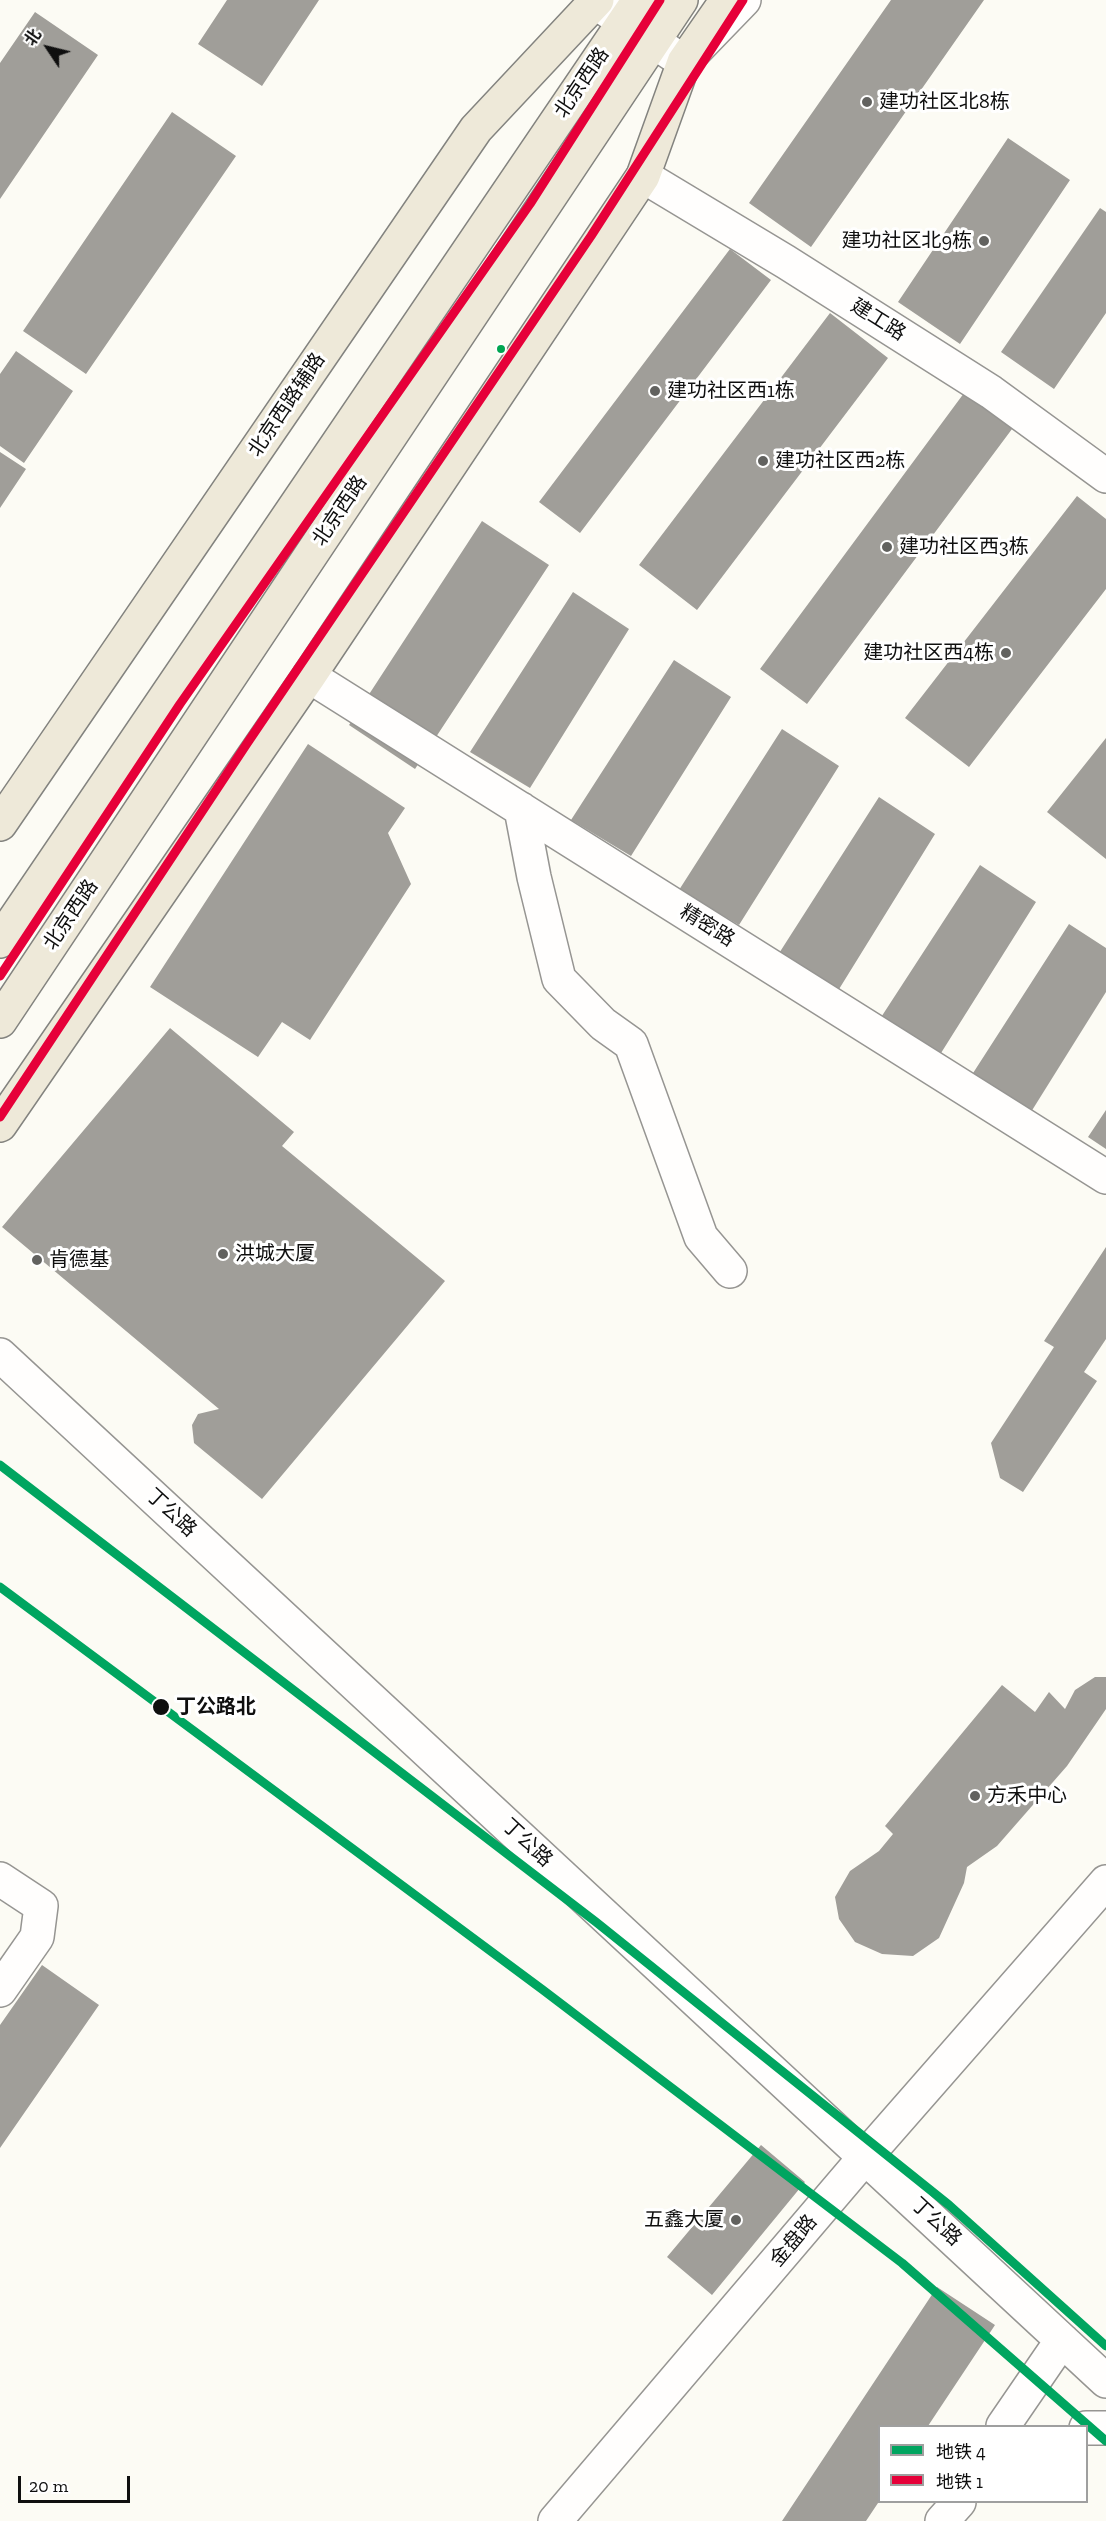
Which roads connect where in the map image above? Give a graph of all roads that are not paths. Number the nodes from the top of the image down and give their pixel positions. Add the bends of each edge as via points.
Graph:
1 (681, 0) edge
2 (727, 0) edge
3 (744, 0) edge
4 (595, 1) edge
5 (631, 11) edge
6 (652, 42) junction
7 (684, 62) junction
8 (643, 176) junction
9 (1106, 476) edge
10 (309, 676) junction
11 (521, 809) junction
12 (0, 824) edge
13 (0, 941) edge
14 (0, 1022) edge
15 (0, 1125) edge
16 (1106, 1177) edge
17 (730, 1271) dead end
18 (0, 1355) edge
19 (0, 1879) edge
20 (1106, 1882) edge
21 (0, 1990) edge
22 (866, 2156) junction
23 (1062, 2340) junction
24 (1106, 2381) edge
25 (1004, 2425) edge
26 (1088, 2428) edge
27 (1106, 2428) edge
28 (950, 2503) edge
29 (958, 2503) edge
30 (555, 2521) edge
31 (940, 2521) edge

1 - 6 main road, 北京西路
2 - 7 main road
3 - 7 street
4 - 5 street
4 - 12 main road, 北京西路辅路 via 476,129
5 - 6 street
5 - 13 main road, 北京西路
6 - 7 street
6 - 14 main road, 北京西路
7 - 8 main road
8 - 9 street, 建工路 via 991,392
8 - 10 main road
10 - 11 street, 精密路
10 - 15 main road
11 - 16 street, 精密路
11 - 17 street via 559,979 603,1024 631,1044 701,1237
18 - 22 street, 丁公路
19 - 21 street via 40,1906 37,1937
20 - 22 street, 金盘路
22 - 23 street, 丁公路
22 - 30 street, 金盘路
23 - 24 street, 丁公路
23 - 25 street
26 - 27 street
28 - 31 street
29 - 31 street

